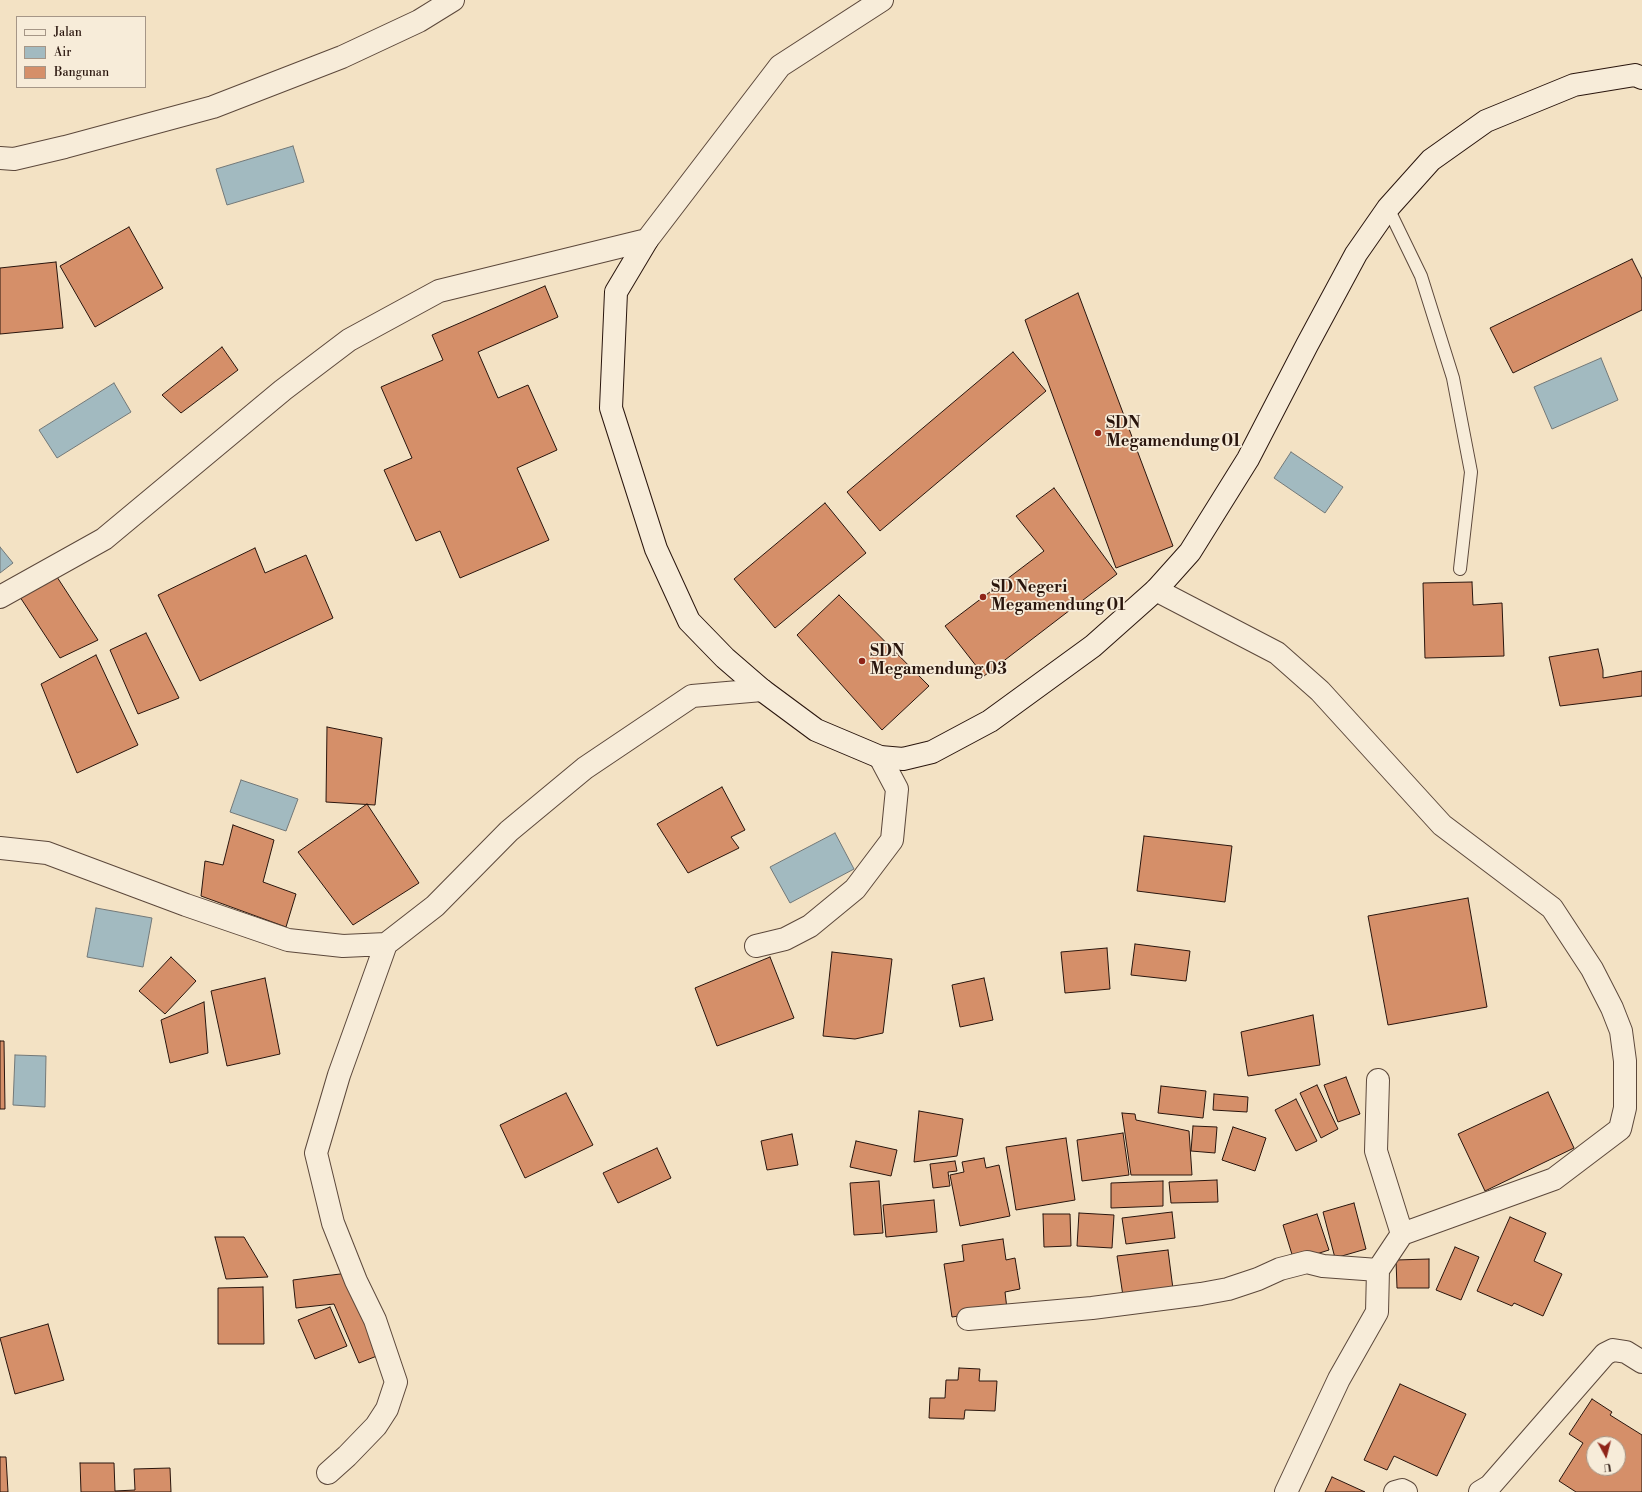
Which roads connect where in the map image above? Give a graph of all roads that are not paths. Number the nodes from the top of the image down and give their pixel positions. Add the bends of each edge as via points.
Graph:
1 (453, 0) edge
2 (882, 0) edge
3 (1642, 78) edge
4 (0, 158) edge
5 (1388, 208) junction
6 (647, 240) junction
7 (1460, 570) dead end
8 (1156, 590) junction
9 (0, 597) edge
10 (762, 690) junction
11 (880, 757) junction
12 (0, 848) edge
13 (386, 944) junction
14 (756, 946) dead end
15 (1378, 1080) dead end
16 (1402, 1234) junction
17 (1378, 1270) junction
18 (968, 1319) dead end
19 (1642, 1362) edge
20 (328, 1473) dead end
21 (1486, 1490) edge
22 (1286, 1492) edge
23 (1395, 1492) edge
24 (1406, 1492) edge

1 - 4 street via 419,21 342,57 213,107 65,147 14,159
2 - 6 street via 780,66
3 - 5 street via 1635,75 1574,85 1486,121 1431,160
5 - 7 lane via 1421,276 1453,378 1471,472
5 - 8 street via 1356,254 1248,459 1190,552
6 - 9 street via 439,291 349,340 283,390 104,539
6 - 10 street via 616,292 611,408 656,549 689,621 725,658
8 - 11 street via 1093,646 990,722 932,752 903,759
8 - 16 street via 1277,653 1320,691 1442,826 1552,908 1592,969 1621,1031 1625,1108 1620,1129 1554,1179
10 - 11 street via 816,730
10 - 13 street via 692,696 585,768 509,831 435,906
11 - 14 street via 897,789 892,840 855,889 810,926 785,939
12 - 13 street via 47,853 288,940 343,946
13 - 20 street via 339,1075 316,1153 334,1223 375,1320 396,1382 387,1409 376,1426
15 - 16 street via 1376,1151
16 - 17 street
17 - 18 street via 1322,1266 1307,1262 1228,1289 1200,1294 1092,1308
17 - 22 street via 1377,1312 1340,1379
19 - 21 street via 1626,1352 1613,1350 1604,1354
23 - 24 street

